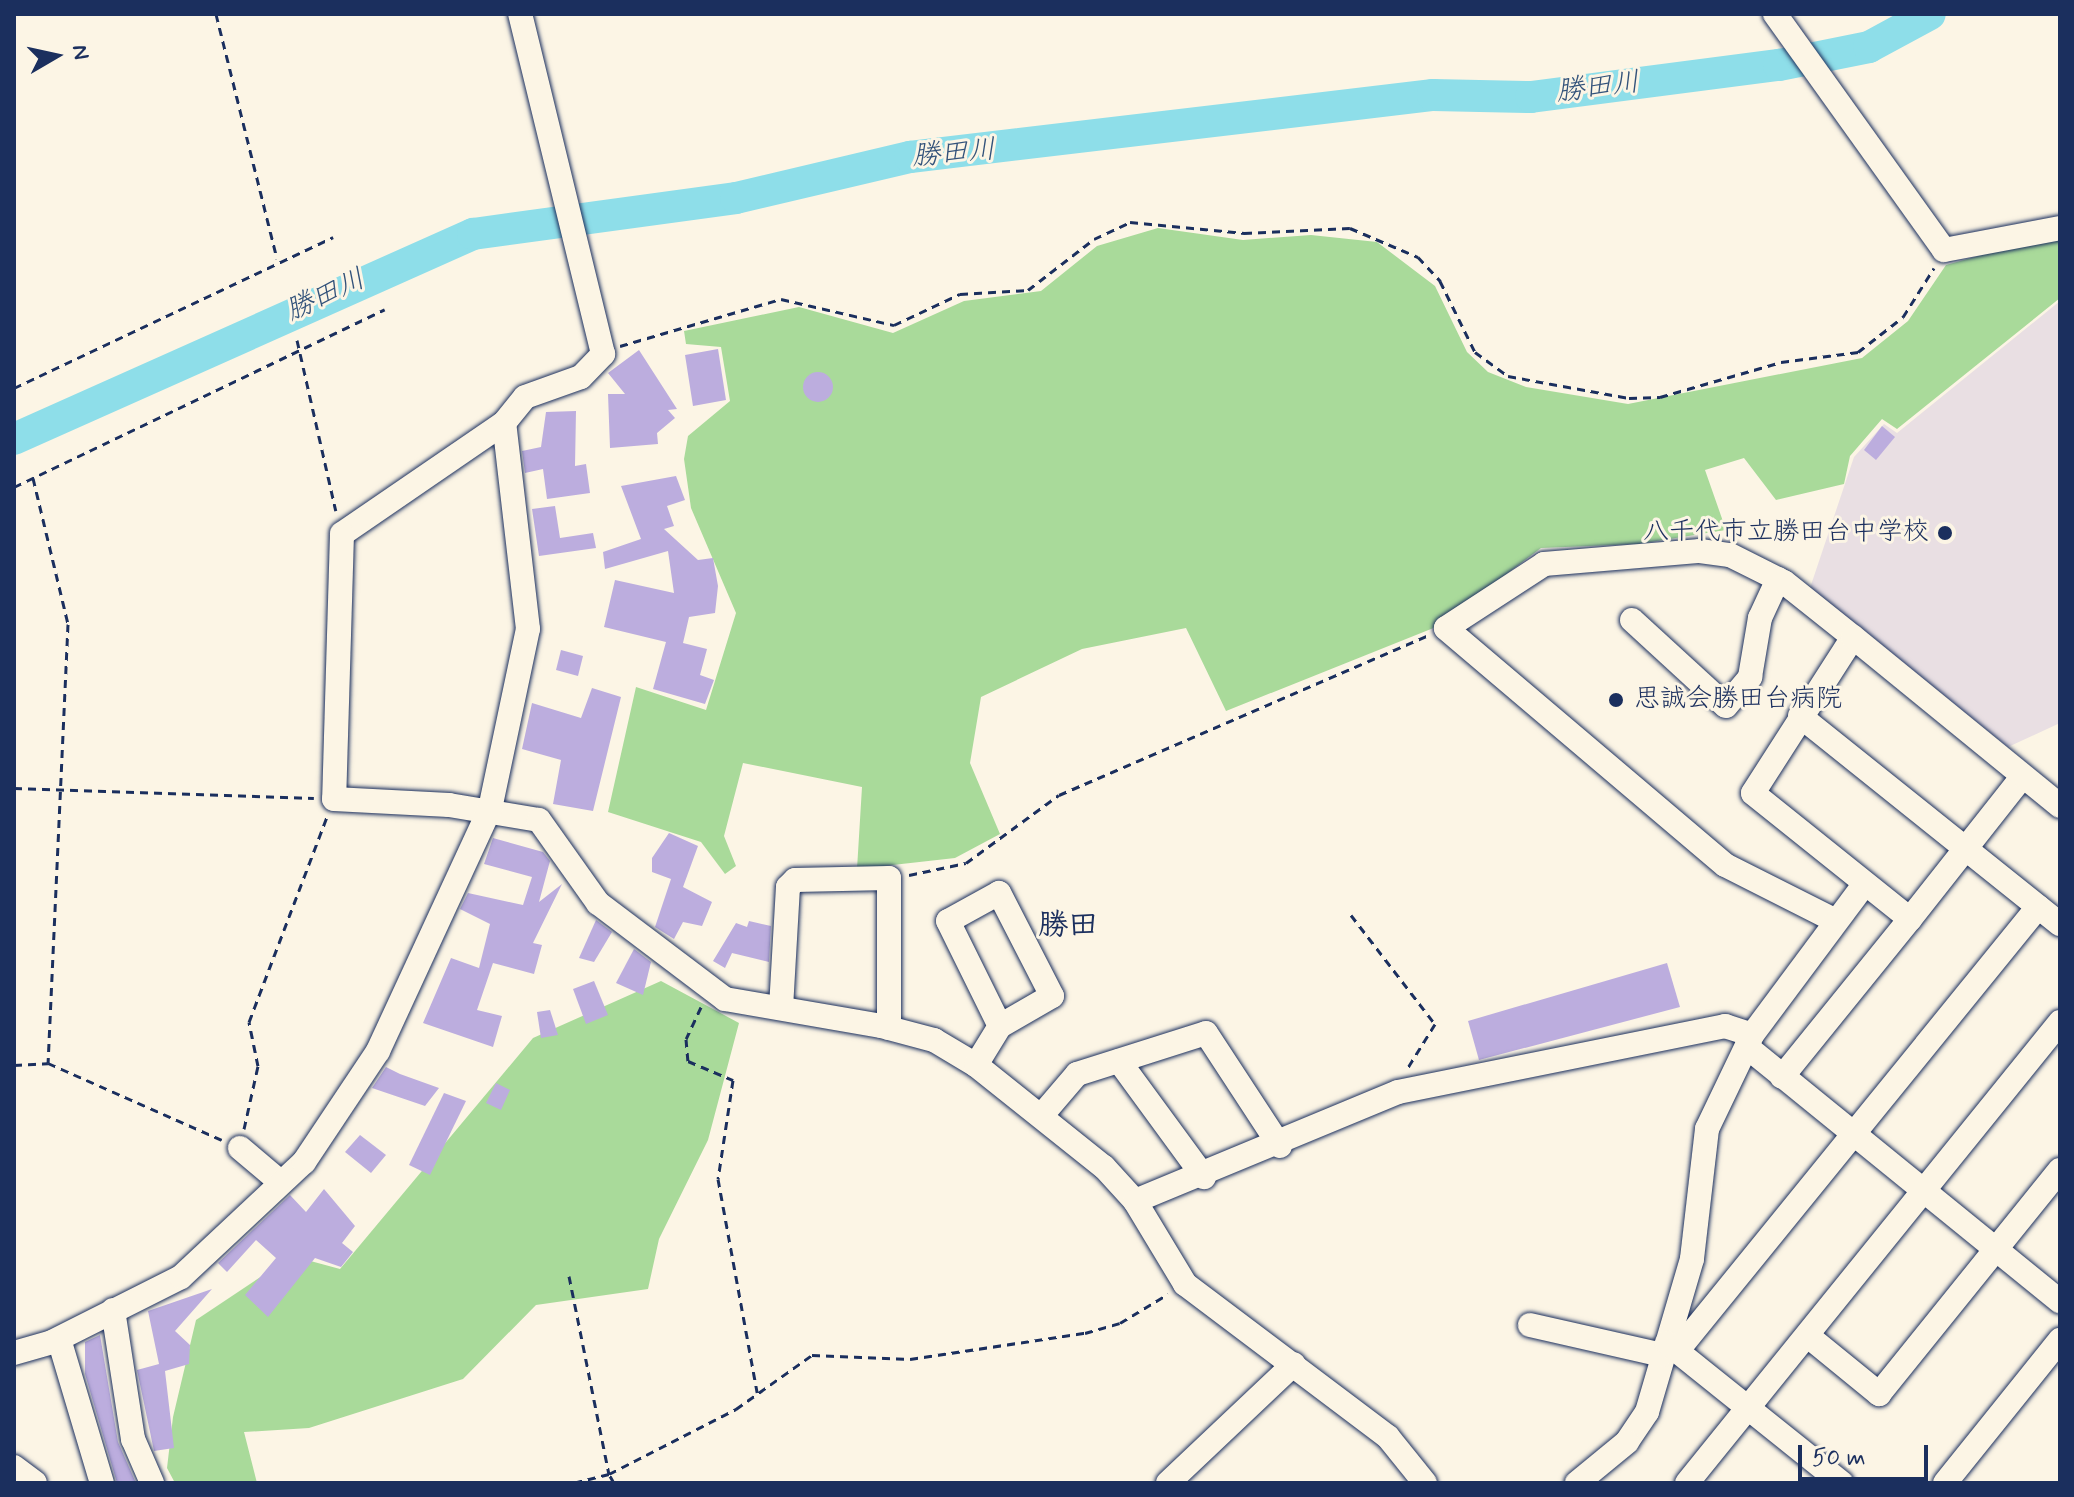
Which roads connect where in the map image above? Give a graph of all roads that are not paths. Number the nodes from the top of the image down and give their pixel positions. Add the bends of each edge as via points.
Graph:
1 (520, 14) edge
2 (1779, 19) edge
3 (2060, 228) edge
4 (504, 423) junction
5 (1778, 579) junction
6 (1632, 620) dead end
7 (1853, 637) junction
8 (1800, 716) junction
9 (2023, 776) junction
10 (2058, 801) edge
11 (490, 809) junction
12 (1965, 849) junction
13 (1863, 886) junction
14 (2038, 907) junction
15 (1910, 919) junction
16 (1836, 921) junction
17 (2060, 924) edge
18 (781, 1008) junction
19 (2060, 1022) edge
20 (1000, 1026) junction
21 (889, 1028) junction
22 (1750, 1041) junction
23 (1119, 1061) junction
24 (976, 1065) junction
25 (1782, 1077) junction
26 (1042, 1115) junction
27 (1853, 1132) junction
28 (1280, 1146) junction
29 (240, 1148) road end
30 (2060, 1170) edge
31 (1204, 1177) junction
32 (279, 1181) junction
33 (1924, 1191) junction
34 (1135, 1201) junction
35 (1997, 1248) junction
36 (2060, 1301) edge
37 (113, 1310) junction
38 (1530, 1325) dead end
39 (1808, 1336) junction
40 (59, 1339) junction
41 (2060, 1340) edge
42 (1669, 1350) junction
43 (14, 1353) edge
44 (1294, 1364) junction
45 (1748, 1408) junction
46 (1691, 1482) edge
47 (102, 1483) edge
48 (152, 1483) edge
49 (1168, 1483) edge
50 (1425, 1483) edge
51 (1577, 1483) edge
52 (1842, 1483) edge
53 (1945, 1483) edge

1 - 4 street via 603,354 581,377 525,397
2 - 3 street via 1944,250
4 - 11 street via 528,629
4 - 11 street via 342,534 334,799
5 - 6 street via 1760,618 1750,677 1726,706
5 - 7 street
5 - 16 street via 1730,555 1673,551 1544,564 1446,628 1725,865
7 - 8 street
7 - 9 street
8 - 12 street
8 - 13 street via 1753,793
9 - 10 street
9 - 12 street
11 - 18 street via 539,820 598,903 710,989 725,999
11 - 32 street via 378,1051 304,1162
12 - 14 street
12 - 15 street
13 - 15 street
13 - 16 street
14 - 17 street
14 - 27 street
15 - 25 street
16 - 22 street
18 - 21 street
18 - 21 street via 788,887 795,880 889,878
19 - 33 street
20 - 20 street via 1052,996 999,893 948,921
20 - 24 street
21 - 24 street via 934,1040
22 - 25 street
22 - 28 street via 1725,1026 1389,1096
22 - 42 street via 1707,1129 1692,1259
23 - 26 street via 1077,1074
23 - 28 street via 1206,1033
23 - 31 street
24 - 26 street
25 - 27 street
26 - 34 street
27 - 33 street
27 - 42 street
28 - 31 street
29 - 32 street
30 - 35 street
31 - 34 street
32 - 37 street via 181,1277
33 - 35 street
33 - 39 street
34 - 44 street via 1185,1284
35 - 36 street
35 - 39 street via 1879,1394
37 - 40 street
37 - 48 street via 133,1439
38 - 42 street
39 - 45 street
40 - 43 street
40 - 47 street
41 - 53 street
42 - 45 street
42 - 51 street via 1637,1428
44 - 49 street
44 - 50 street via 1388,1437
45 - 46 street
45 - 52 street

